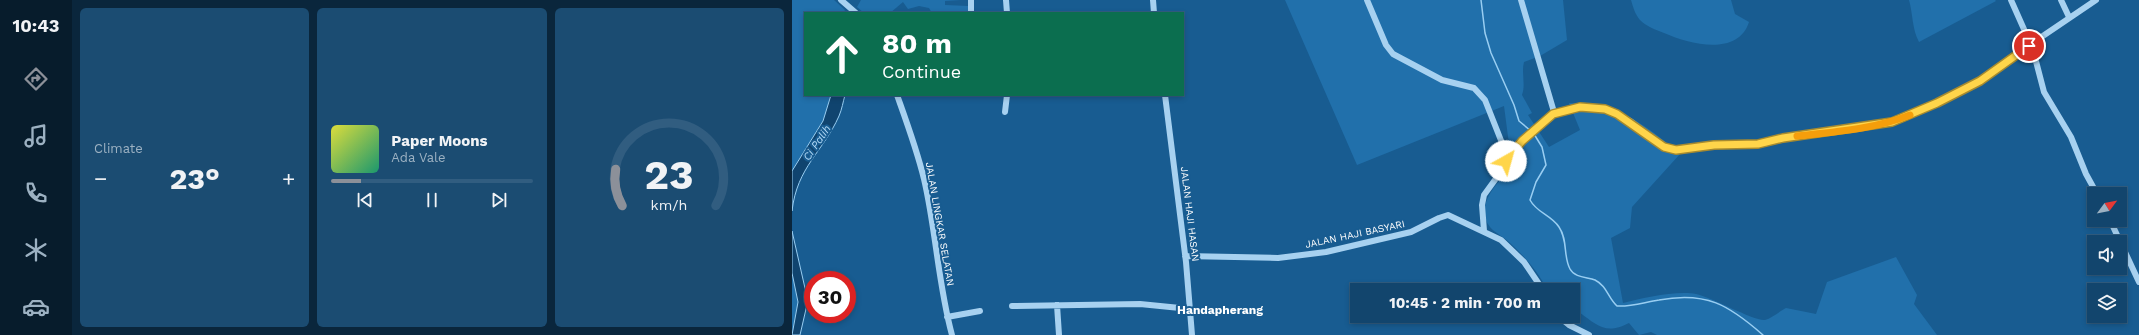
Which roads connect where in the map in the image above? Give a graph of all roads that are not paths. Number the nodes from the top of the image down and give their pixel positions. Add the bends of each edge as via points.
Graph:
1 (841, 0) edge
2 (971, 0) edge
3 (1006, 0) edge
4 (1153, 0) edge
5 (1367, 0) edge
6 (1521, 0) edge
7 (2010, 0) edge
8 (2061, 0) edge
9 (2093, 1) edge
10 (855, 12) edge
11 (971, 12) edge
12 (1007, 12) edge
13 (1154, 12) edge
14 (2069, 17) junction
15 (2032, 45) junction
16 (897, 96) edge
17 (1008, 96) edge
18 (1165, 96) edge
19 (1005, 112) dead end
20 (1553, 114) junction
21 (1507, 159) junction
22 (2093, 187) edge
23 (2113, 227) edge
24 (1484, 231) junction
25 (1185, 256) junction
26 (2139, 282) edge
27 (1538, 283) edge
28 (1057, 305) junction
29 (1012, 306) dead end
30 (1190, 308) junction
31 (980, 311) dead end
32 (947, 317) junction
33 (1567, 323) edge
34 (952, 335) edge
35 (1059, 335) edge
36 (1192, 335) edge
37 (1589, 335) edge

1 - 10 street
2 - 11 street
3 - 12 street
4 - 13 street
5 - 21 street via 1386,45 1393,54 1437,78 1471,88 1481,94
6 - 20 street
7 - 15 street
8 - 14 street
9 - 14 street
14 - 15 street
15 - 20 street via 1974,84 1896,120 1748,145 1714,145 1676,150 1664,147 1630,121 1605,109 1580,107
15 - 22 street via 2044,92 2071,137
16 - 32 street, JALAN LINGKAR SELATAN via 924,180
17 - 19 street
18 - 25 street, JALAN HAJI HASAN
20 - 21 street
21 - 24 street via 1484,195
23 - 26 street
24 - 25 street, JALAN HAJI BASYARI via 1448,215 1412,232 1326,252 1278,258
24 - 27 street, JALAN HAJI BASYARI via 1510,247 1533,273
25 - 30 street, JALAN HAJI HASAN
28 - 29 street
28 - 30 street via 1147,304
28 - 35 street
30 - 36 street, JALAN HAJI HASAN
31 - 32 street
32 - 34 street, JALAN LINGKAR SELATAN
33 - 37 street

